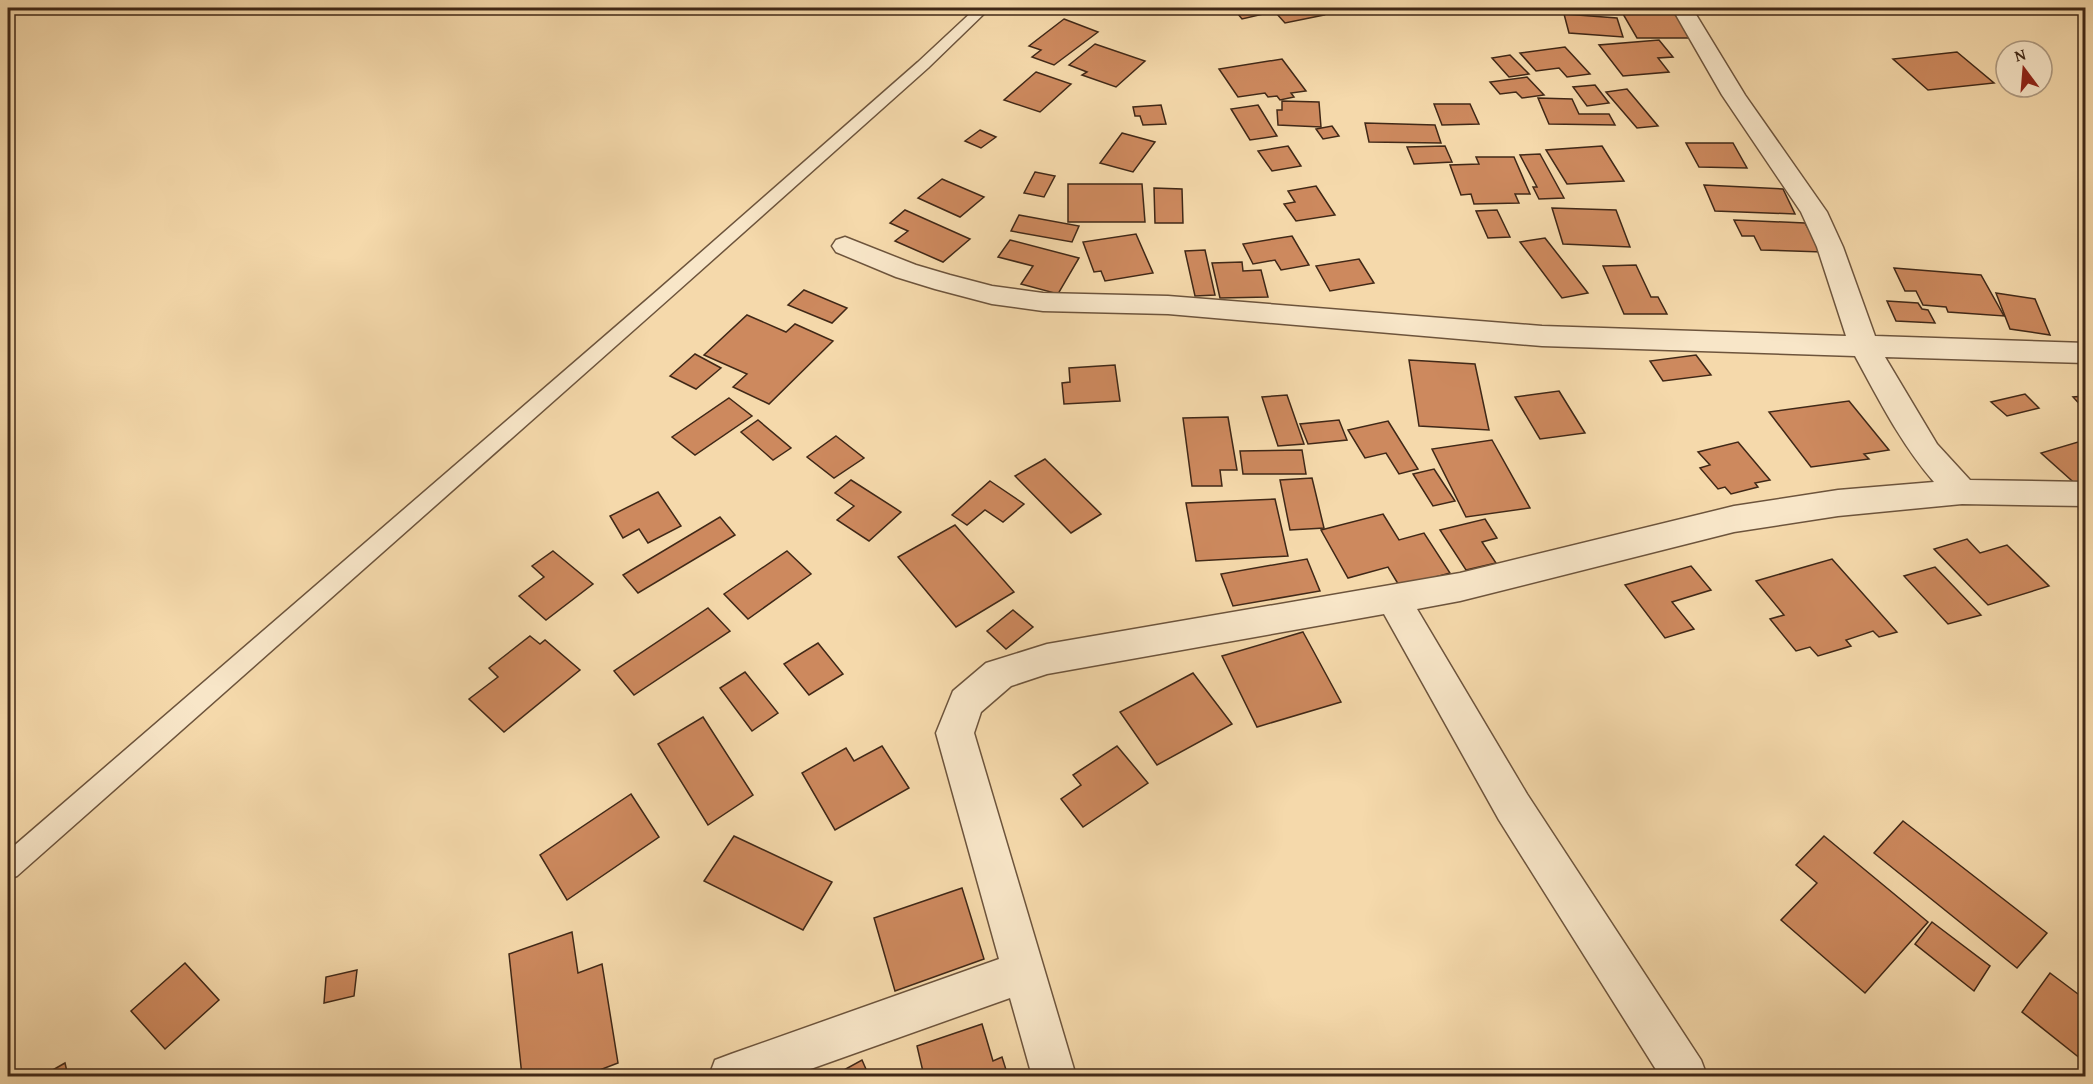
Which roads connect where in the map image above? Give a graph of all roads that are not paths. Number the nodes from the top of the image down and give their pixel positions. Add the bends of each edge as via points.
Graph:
1 (980, 8) edge
2 (1682, 8) edge
3 (845, 246) dead end
4 (1864, 345) junction
5 (2085, 352) edge
6 (1962, 492) junction
7 (2085, 494) edge
8 (1394, 600) junction
9 (8, 867) edge
10 (1022, 972) junction
11 (731, 1077) edge
12 (1054, 1077) edge
13 (1685, 1077) edge

1 - 9 lane via 906,80 664,294
2 - 4 street via 1734,95 1814,212
3 - 4 street via 945,283 1043,302 1168,305 1542,336
4 - 5 street
4 - 6 street via 1926,452
6 - 7 street
6 - 8 street via 1838,503 1734,519
8 - 10 street via 1047,659 999,674 966,702 955,733
8 - 13 street via 1513,807
10 - 11 street
10 - 12 street

